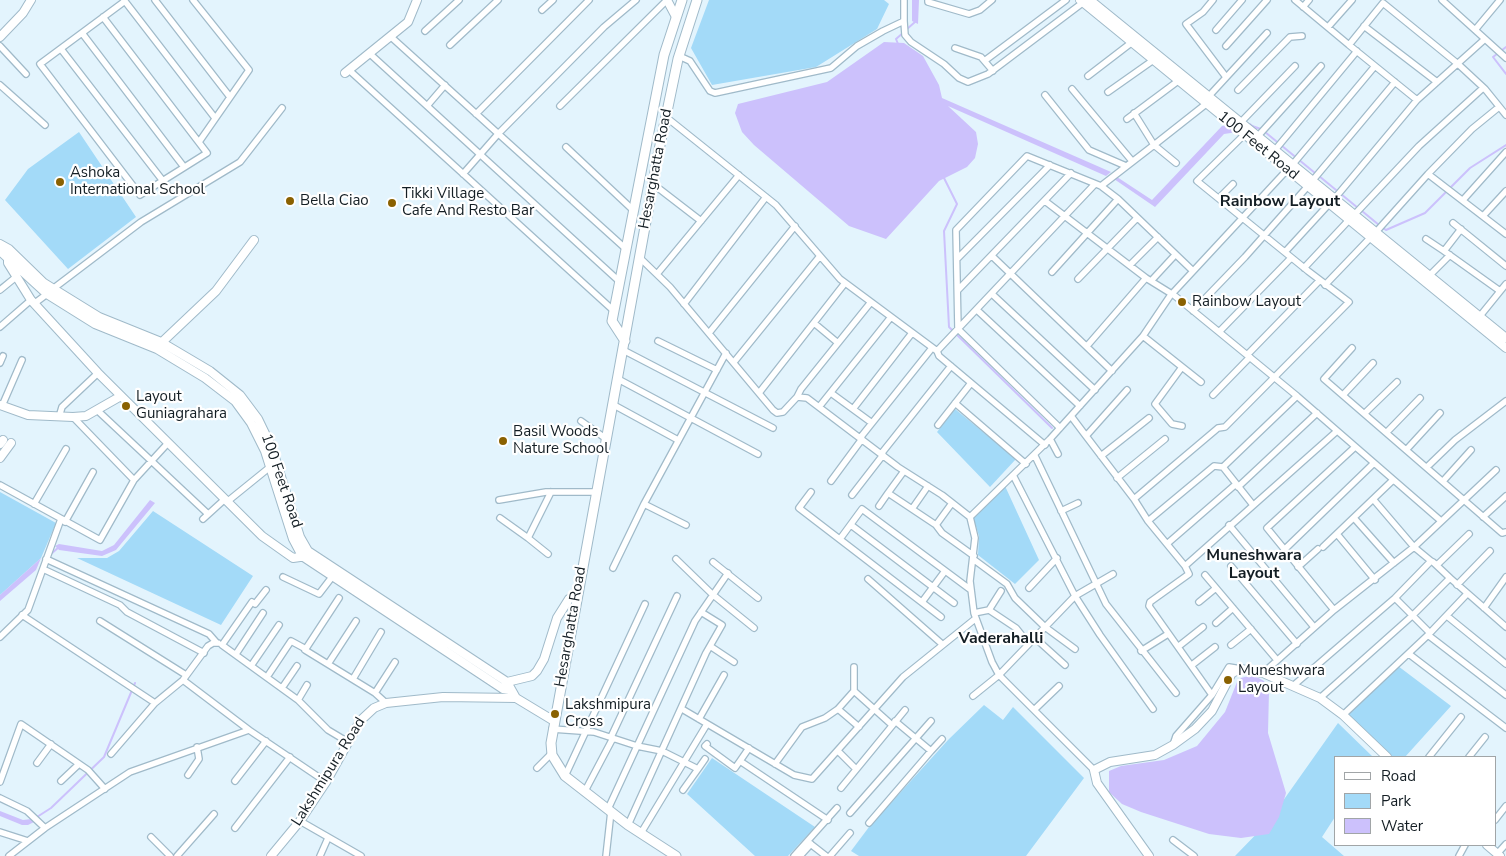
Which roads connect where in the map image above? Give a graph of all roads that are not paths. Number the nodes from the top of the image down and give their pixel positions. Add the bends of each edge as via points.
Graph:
1 (32, 0) edge
2 (124, 0) edge
3 (155, 0) edge
4 (193, 0) edge
5 (417, 0) edge
6 (459, 0) edge
7 (498, 0) edge
8 (553, 0) edge
9 (589, 0) edge
10 (636, 0) edge
11 (667, 0) edge
12 (682, 0) edge
13 (697, 0) edge
14 (904, 0) edge
15 (928, 0) edge
16 (992, 0) edge
17 (1066, 0) edge
18 (1213, 0) edge
19 (1242, 0) edge
20 (1267, 0) edge
21 (1295, 0) edge
22 (1309, 0) edge
23 (1352, 0) edge
24 (1500, 0) edge
25 (1085, 1) edge
26 (1445, 1) edge
27 (1303, 7) junction
28 (542, 10) dead end
29 (103, 17) junction
30 (676, 18) junction
31 (904, 21) junction
32 (1364, 26) junction
33 (1328, 27) junction
34 (1216, 30) dead end
35 (1475, 30) junction
36 (425, 31) dead end
37 (82, 33) junction
38 (1267, 33) dead end
39 (390, 36) junction
40 (1302, 36) dead end
41 (0, 37) edge
42 (1485, 39) junction
43 (1130, 43) junction
44 (450, 45) dead end
45 (1349, 45) junction
46 (0, 46) edge
47 (1226, 46) dead end
48 (955, 48) dead end
49 (61, 49) junction
50 (1357, 51) junction
51 (369, 54) junction
52 (679, 56) junction
53 (1506, 58) edge
54 (988, 59) dead end
55 (1152, 60) junction
56 (1458, 64) junction
57 (1295, 66) dead end
58 (1321, 66) dead end
59 (1375, 66) junction
60 (993, 71) junction
61 (347, 72) joint
62 (26, 74) dead end
63 (1088, 76) dead end
64 (1226, 77) junction
65 (1178, 81) junction
66 (1395, 82) junction
67 (1437, 82) junction
68 (0, 85) edge
69 (445, 85) junction
70 (1483, 88) junction
71 (1072, 90) dead end
72 (1238, 90) dead end
73 (1108, 92) dead end
74 (1045, 96) dead end
75 (230, 97) junction
76 (1207, 100) junction
77 (1417, 100) junction
78 (426, 106) junction
79 (560, 106) dead end
80 (1499, 107) junction
81 (282, 108) dead end
82 (1134, 113) junction
83 (476, 114) junction
84 (1226, 115) junction
85 (1506, 115) edge
86 (666, 117) junction
87 (215, 118) junction
88 (1127, 118) dead end
89 (1241, 122) junction
90 (45, 125) dead end
91 (498, 134) junction
92 (1244, 135) junction
93 (1256, 139) junction
94 (199, 142) junction
95 (1154, 145) junction
96 (566, 147) dead end
97 (1275, 150) junction
98 (1506, 152) edge
99 (480, 154) junction
100 (1132, 161) junction
101 (1176, 163) dead end
102 (1050, 164) junction
103 (1126, 166) junction
104 (184, 167) junction
105 (1290, 167) junction
106 (1071, 173) junction
107 (463, 174) junction
108 (1428, 174) junction
109 (739, 175) junction
110 (163, 181) junction
111 (1310, 183) junction
112 (652, 184) junction
113 (1233, 184) dead end
114 (1098, 185) junction
115 (1506, 191) edge
116 (766, 197) junction
117 (1219, 198) junction
118 (1118, 199) junction
119 (1463, 200) junction
120 (1045, 201) junction
121 (1332, 201) junction
122 (633, 210) junction
123 (1066, 216) junction
124 (1483, 216) junction
125 (1242, 217) junction
126 (1352, 217) junction
127 (1138, 218) junction
128 (701, 221) junction
129 (1453, 223) dead end
130 (795, 226) junction
131 (1461, 229) junction
132 (1087, 232) junction
133 (1505, 232) edge
134 (1373, 234) junction
135 (1264, 235) junction
136 (1158, 237) junction
137 (1426, 239) dead end
138 (254, 240) dead end
139 (0, 244) edge
140 (1108, 248) junction
141 (626, 249) junction
142 (0, 251) edge
143 (1444, 251) junction
144 (1285, 252) junction
145 (8, 253) junction
146 (1176, 255) junction
147 (820, 256) junction
148 (992, 256) junction
149 (1450, 256) junction
150 (639, 257) junction
151 (1291, 258) junction
152 (957, 259) junction
153 (1130, 265) junction
154 (1506, 266) edge
155 (1304, 268) junction
156 (1052, 272) dead end
157 (1193, 272) junction
158 (1011, 273) junction
159 (657, 274) junction
160 (1430, 275) junction
161 (16, 277) junction
162 (1078, 280) dead end
163 (1149, 280) junction
164 (1320, 280) junction
165 (620, 282) junction
166 (845, 283) junction
167 (1325, 284) junction
168 (1506, 284) edge
169 (0, 290) edge
170 (958, 290) junction
171 (50, 291) junction
172 (1500, 291) junction
173 (992, 294) junction
174 (1172, 295) junction
175 (33, 302) junction
176 (871, 302) junction
177 (684, 304) junction
178 (977, 310) junction
179 (614, 311) junction
180 (1192, 311) junction
181 (1480, 316) junction
182 (891, 317) junction
183 (814, 323) junction
184 (0, 327) edge
185 (958, 330) junction
186 (1219, 332) junction
187 (709, 333) junction
188 (912, 333) junction
189 (1143, 336) junction
190 (1506, 338) edge
191 (658, 341) dead end
192 (838, 343) junction
193 (159, 345) junction
194 (624, 345) junction
195 (1087, 346) junction
196 (1352, 348) dead end
197 (1506, 348) edge
198 (935, 350) junction
199 (726, 353) junction
200 (4, 356) dead end
201 (1248, 356) junction
202 (22, 360) dead end
203 (734, 362) junction
204 (0, 363) edge
205 (1373, 363) dead end
206 (951, 366) junction
207 (1182, 367) junction
208 (717, 370) junction
209 (1112, 371) junction
210 (98, 373) junction
211 (1274, 378) junction
212 (618, 379) junction
213 (1201, 382) dead end
214 (1397, 382) dead end
215 (971, 383) junction
216 (1094, 390) junction
217 (1127, 390) dead end
218 (831, 392) junction
219 (759, 393) junction
220 (705, 394) junction
221 (1213, 395) dead end
222 (1343, 395) junction
223 (120, 396) junction
224 (1297, 396) junction
225 (797, 397) junction
226 (1420, 398) dead end
227 (1506, 401) edge
228 (612, 404) junction
229 (955, 404) junction
230 (1, 406) edge
231 (1080, 406) junction
232 (819, 407) junction
233 (853, 409) junction
234 (97, 410) junction
235 (1317, 413) junction
236 (1440, 413) dead end
237 (1365, 414) junction
238 (1071, 416) junction
239 (73, 417) junction
240 (59, 418) junction
241 (1149, 418) dead end
242 (691, 419) junction
243 (581, 422) dead end
244 (872, 423) junction
245 (938, 425) dead end
246 (1182, 426) dead end
247 (773, 428) dead end
248 (1060, 428) junction
249 (1337, 431) junction
250 (1387, 432) junction
251 (1086, 436) junction
252 (606, 438) junction
253 (861, 439) junction
254 (1050, 439) junction
255 (1165, 439) dead end
256 (678, 440) junction
257 (5, 442) edge
258 (168, 443) junction
259 (1045, 445) junction
260 (1354, 447) junction
261 (66, 449) dead end
262 (1407, 450) junction
263 (1471, 450) dead end
264 (758, 454) dead end
265 (1058, 454) dead end
266 (882, 455) junction
267 (1035, 456) junction
268 (1101, 456) junction
269 (0, 458) edge
270 (152, 462) junction
271 (1374, 463) junction
272 (1026, 464) junction
273 (270, 466) junction
274 (1427, 466) junction
275 (1223, 467) junction
276 (1496, 470) dead end
277 (904, 471) junction
278 (93, 472) dead end
279 (1013, 475) junction
280 (1118, 478) junction
281 (134, 480) junction
282 (1393, 480) junction
283 (1444, 480) junction
284 (831, 481) dead end
285 (0, 485) edge
286 (928, 486) junction
287 (1237, 486) junction
288 (551, 492) junction
289 (595, 492) junction
290 (811, 492) dead end
291 (888, 493) junction
292 (852, 494) dead end
293 (1506, 496) edge
294 (1134, 499) junction
295 (226, 500) junction
296 (499, 500) dead end
297 (1373, 500) junction
298 (1465, 500) junction
299 (952, 503) junction
300 (1078, 503) dead end
301 (34, 504) junction
302 (644, 504) junction
303 (1253, 505) junction
304 (879, 506) dead end
305 (912, 509) junction
306 (1062, 511) junction
307 (208, 514) junction
308 (970, 517) junction
309 (1483, 517) junction
310 (500, 518) dead end
311 (1354, 518) junction
312 (203, 519) dead end
313 (63, 520) junction
314 (1148, 521) junction
315 (1441, 522) junction
316 (686, 525) dead end
317 (851, 525) junction
318 (1229, 525) junction
319 (936, 526) junction
320 (1506, 532) edge
321 (1337, 534) junction
322 (1469, 534) dead end
323 (528, 538) junction
324 (840, 539) junction
325 (1168, 543) junction
326 (1414, 547) junction
327 (1284, 550) junction
328 (1490, 551) dead end
329 (548, 554) dead end
330 (47, 556) junction
331 (308, 556) junction
332 (973, 557) junction
333 (1057, 558) junction
334 (676, 559) dead end
335 (713, 562) dead end
336 (1394, 563) junction
337 (1434, 563) junction
338 (1185, 566) junction
339 (1231, 566) dead end
340 (1298, 566) junction
341 (43, 567) junction
342 (613, 568) dead end
343 (946, 571) junction
344 (728, 573) junction
345 (1113, 574) dead end
346 (1206, 575) dead end
347 (282, 576) dead end
348 (332, 577) junction
349 (1506, 577) edge
350 (1450, 578) junction
351 (868, 579) dead end
352 (1375, 580) junction
353 (1096, 584) junction
354 (1456, 585) junction
355 (934, 587) junction
356 (1029, 588) dead end
357 (1216, 588) junction
358 (266, 590) dead end
359 (971, 590) junction
360 (1001, 591) dead end
361 (577, 593) junction
362 (712, 594) junction
363 (1466, 594) junction
364 (677, 596) dead end
365 (1075, 596) junction
366 (339, 598) dead end
367 (758, 598) dead end
368 (1395, 598) junction
369 (922, 602) junction
370 (1199, 602) dead end
371 (954, 603) dead end
372 (644, 604) dead end
373 (1233, 608) junction
374 (1484, 608) junction
375 (989, 610) junction
376 (1334, 610) junction
377 (701, 612) junction
378 (263, 614) dead end
379 (22, 615) junction
380 (1413, 615) junction
381 (974, 616) junction
382 (1447, 616) junction
383 (941, 617) dead end
384 (100, 621) dead end
385 (356, 621) dead end
386 (1216, 623) dead end
387 (1505, 624) edge
388 (279, 625) dead end
389 (1045, 627) junction
390 (1203, 627) dead end
391 (1314, 627) junction
392 (754, 628) dead end
393 (1251, 629) junction
394 (381, 632) dead end
395 (1168, 634) junction
396 (1429, 634) junction
397 (1034, 636) junction
398 (0, 637) edge
399 (219, 643) junction
400 (1028, 643) junction
401 (942, 644) junction
402 (1296, 644) junction
403 (1231, 645) dead end
404 (710, 646) junction
405 (1179, 646) junction
406 (1215, 647) dead end
407 (304, 648) junction
408 (1075, 649) dead end
409 (1141, 651) junction
410 (204, 652) junction
411 (236, 654) junction
412 (1409, 654) junction
413 (1277, 660) junction
414 (394, 662) dead end
415 (734, 662) dead end
416 (328, 664) junction
417 (1506, 664) edge
418 (1065, 665) dead end
419 (1192, 665) junction
420 (251, 666) junction
421 (297, 666) dead end
422 (854, 667) dead end
423 (1241, 670) junction
424 (1263, 673) junction
425 (998, 674) junction
426 (724, 675) dead end
427 (185, 677) junction
428 (267, 678) junction
429 (352, 679) junction
430 (307, 685) dead end
431 (1060, 686) dead end
432 (1294, 686) junction
433 (507, 687) junction
434 (282, 688) junction
435 (854, 691) junction
436 (375, 693) junction
437 (1176, 693) dead end
438 (1212, 695) junction
439 (1506, 695) edge
440 (973, 696) dead end
441 (516, 698) junction
442 (1320, 698) junction
443 (298, 700) junction
444 (155, 703) junction
445 (386, 703) junction
446 (874, 708) junction
447 (682, 709) junction
448 (1153, 709) dead end
449 (838, 710) junction
450 (905, 710) dead end
451 (1034, 710) junction
452 (1343, 715) junction
453 (1461, 717) dead end
454 (699, 720) junction
455 (931, 721) dead end
456 (894, 723) junction
457 (707, 724) junction
458 (553, 725) junction
459 (859, 727) junction
460 (1506, 728) edge
461 (249, 730) junction
462 (586, 731) junction
463 (612, 737) junction
464 (1484, 737) dead end
465 (916, 738) junction
466 (942, 740) dead end
467 (266, 741) junction
468 (348, 742) junction
469 (51, 744) junction
470 (707, 744) dead end
471 (1173, 745) junction
472 (197, 746) junction
473 (636, 746) junction
474 (749, 748) junction
475 (662, 751) junction
476 (838, 751) junction
477 (931, 751) junction
478 (552, 753) junction
479 (111, 754) dead end
480 (1386, 756) edge
481 (1430, 756) edge
482 (1470, 756) edge
483 (290, 757) junction
484 (705, 759) dead end
485 (684, 761) junction
486 (740, 761) junction
487 (37, 763) dead end
488 (79, 764) junction
489 (775, 764) junction
490 (537, 768) dead end
491 (856, 769) junction
492 (698, 770) junction
493 (1094, 770) junction
494 (188, 775) dead end
495 (565, 776) junction
496 (61, 781) dead end
497 (235, 781) dead end
498 (0, 782) edge
499 (326, 782) junction
500 (842, 788) dead end
501 (105, 789) junction
502 (683, 790) dead end
503 (585, 792) junction
504 (0, 798) edge
505 (1506, 806) edge
506 (838, 808) dead end
507 (610, 810) junction
508 (850, 813) dead end
509 (214, 814) dead end
510 (1496, 819) edge
511 (828, 820) junction
512 (300, 821) junction
513 (870, 823) dead end
514 (628, 824) junction
515 (45, 828) junction
516 (235, 828) dead end
517 (0, 832) edge
518 (641, 833) junction
519 (850, 833) dead end
520 (151, 837) dead end
521 (328, 838) junction
522 (1173, 840) dead end
523 (28, 841) junction
524 (810, 843) junction
525 (1506, 844) edge
526 (1495, 854) edge
527 (9, 856) edge
528 (170, 856) edge
529 (177, 856) edge
530 (271, 856) edge
531 (320, 856) edge
532 (361, 856) edge
533 (606, 856) edge
534 (676, 856) edge
535 (794, 856) edge
536 (800, 856) edge
537 (826, 856) edge
538 (830, 856) edge
539 (1149, 856) edge
540 (1194, 856) edge

1 - 41 main road
2 - 29 street
2 - 87 street
3 - 75 street
4 - 75 street via 248,70
5 - 39 main road via 408,22
6 - 36 street
7 - 44 street
8 - 28 street
9 - 83 street
10 - 91 street via 604,27
11 - 30 main road
11 - 79 street
12 - 30 main road, Hesarghatta Road
13 - 52 main road, Hesarghatta Road
14 - 31 street
15 - 16 street via 969,14
17 - 54 street
18 - 64 street via 1186,24
19 - 34 street
20 - 47 street
21 - 27 street
22 - 27 street
23 - 33 street
24 - 35 street
25 - 43 main road, 100 Feet Road
25 - 60 street
25 - 76 main road, 100 Feet Road
26 - 35 street
27 - 33 street
29 - 37 street
29 - 94 street
30 - 122 main road, Hesarghatta Road via 664,55
31 - 52 street via 857,46 831,68 715,93 710,91 690,61
31 - 60 street via 905,34 912,42 960,78 968,82
32 - 45 street
32 - 56 street via 1383,3
32 - 67 street
33 - 45 street
35 - 42 street
37 - 49 street
37 - 104 street
38 - 64 street
39 - 51 main road
39 - 69 street
40 - 72 street via 1290,37
42 - 53 street
42 - 56 street
43 - 55 main road, 100 Feet Road
43 - 63 street
45 - 50 street
46 - 62 street
48 - 60 street via 980,57
49 - 110 street
49 - 110 street via 40,64 140,195
50 - 59 street
50 - 97 street
51 - 61 main road
51 - 78 street
52 - 86 main road, Hesarghatta Road
55 - 65 main road, 100 Feet Road
55 - 73 street
56 - 67 street
56 - 70 street
57 - 89 street
58 - 93 street
59 - 66 street
59 - 105 street
61 - 107 street
64 - 76 street
65 - 76 main road, 100 Feet Road
65 - 82 street
66 - 77 street
66 - 111 street
67 - 77 street
68 - 90 street
69 - 78 street
69 - 83 street
70 - 80 street
70 - 126 street via 1418,146
71 - 100 street
74 - 103 street via 1089,150
75 - 87 street
76 - 84 main road, 100 Feet Road
76 - 95 street
77 - 121 street
78 - 99 street
80 - 85 street
80 - 108 street via 1472,129
81 - 171 street via 240,162 141,222
82 - 88 street
82 - 95 street
83 - 91 street
84 - 89 main road, 100 Feet Road
84 - 92 main road, 100 Feet Road
86 - 109 street
86 - 112 main road, Hesarghatta Road
87 - 94 street
89 - 93 main road, 100 Feet Road
91 - 99 street
91 - 141 street
92 - 93 main road, 100 Feet Road
92 - 117 street via 1197,181
93 - 97 main road, 100 Feet Road
93 - 105 main road, 100 Feet Road
94 - 104 street via 207,153
95 - 100 street
95 - 101 street
96 - 122 street
97 - 105 main road, 100 Feet Road
98 - 119 street
99 - 107 street
99 - 165 street
100 - 103 street
102 - 106 street
102 - 152 street
102 - 152 street via 1027,156 956,230
103 - 114 street
104 - 110 street
105 - 111 main road, 100 Feet Road
105 - 125 street
106 - 114 street
106 - 120 street
107 - 179 street
108 - 119 street
108 - 134 street
109 - 116 street
109 - 128 street
111 - 121 main road, 100 Feet Road
111 - 135 street
112 - 128 street
112 - 150 main road, Hesarghatta Road
113 - 117 street
114 - 118 street
114 - 123 street
115 - 124 street
116 - 130 street
116 - 177 street
117 - 125 street
118 - 127 street
118 - 132 street
119 - 124 street
120 - 123 street
120 - 148 street
121 - 126 main road, 100 Feet Road
121 - 144 street
122 - 141 main road, Hesarghatta Road
123 - 132 street
123 - 158 street
124 - 133 street
125 - 135 street
125 - 157 street
126 - 134 main road, 100 Feet Road
126 - 155 street
127 - 136 street
127 - 140 street
128 - 159 street
129 - 131 street
130 - 147 street
130 - 187 street
131 - 143 street
131 - 154 street
132 - 140 street
132 - 156 street
134 - 160 main road, 100 Feet Road
134 - 167 street
134 - 197 main road, 100 Feet Road
135 - 144 street
135 - 180 street
136 - 146 street
136 - 153 street
137 - 143 street
138 - 193 main road via 216,291
139 - 145 main road, 100 Feet Road
140 - 153 street
140 - 162 street
141 - 165 main road, Hesarghatta Road
142 - 145 main road, 100 Feet Road
143 - 149 street
144 - 151 street
145 - 161 main road via 8,263
145 - 171 main road, 100 Feet Road
146 - 157 street
146 - 163 street
147 - 166 street
147 - 203 street
148 - 158 street
148 - 170 street
149 - 160 street
149 - 172 street
150 - 159 street
150 - 194 main road, Hesarghatta Road
151 - 155 street
151 - 186 street
152 - 170 street
153 - 163 street
155 - 164 street
157 - 174 street
158 - 173 street
158 - 195 street
159 - 177 street
160 - 181 main road, 100 Feet Road
161 - 169 street
161 - 175 main road
163 - 174 street
163 - 195 street
164 - 167 street
164 - 201 street
165 - 179 main road, Hesarghatta Road
166 - 176 street
166 - 183 street
167 - 211 street via 1349,302
168 - 172 street
170 - 185 street
171 - 175 street
171 - 193 main road, 100 Feet Road
172 - 181 street
173 - 178 street
173 - 216 street
174 - 180 street
174 - 189 street
175 - 184 street
175 - 210 main road
176 - 182 street
176 - 192 street
177 - 187 street
178 - 185 street
178 - 231 street
179 - 194 main road, Hesarghatta Road via 612,321
180 - 186 street
181 - 190 main road, 100 Feet Road
182 - 188 street
182 - 218 street
183 - 192 street
183 - 219 street
185 - 198 street
185 - 248 street
186 - 201 street
187 - 199 street
188 - 198 street
188 - 233 street
189 - 207 street
189 - 209 street
191 - 208 street
192 - 225 street
193 - 273 main road, 100 Feet Road via 235,401 251,424
193 - 331 main road, 100 Feet Road via 210,371 240,395 258,420 272,448
194 - 212 main road, Hesarghatta Road
194 - 220 street
195 - 209 street
196 - 222 street via 1323,378
198 - 206 street
198 - 244 street
199 - 203 street
199 - 208 street
200 - 204 street
201 - 211 street
201 - 221 street
202 - 230 street
203 - 219 street
205 - 222 street
206 - 215 street
206 - 266 street
207 - 213 street
207 - 246 street via 1154,404 1172,424
208 - 220 street
209 - 216 street
210 - 223 main road
210 - 240 street via 62,407
211 - 224 street
211 - 294 street via 1225,428 1218,428
212 - 228 main road, Hesarghatta Road
212 - 242 street
214 - 237 street
215 - 229 street
215 - 259 street
216 - 231 street
217 - 251 street
218 - 232 street
218 - 233 street
219 - 225 street via 777,413 783,412
220 - 242 street
220 - 247 street
222 - 237 street
223 - 234 main road
223 - 258 main road
224 - 235 street
224 - 275 street
225 - 232 street via 807,398
226 - 250 street
227 - 274 street
228 - 252 main road, Hesarghatta Road
228 - 256 street
229 - 245 street
229 - 272 street
230 - 240 main road via 28,415
231 - 238 street
232 - 253 street
233 - 244 street
234 - 239 main road via 86,416
234 - 270 street
235 - 249 street
235 - 287 street
236 - 262 street
237 - 250 street
238 - 248 street
238 - 251 street
239 - 240 main road
239 - 281 street
241 - 268 street
242 - 256 street
242 - 264 street
243 - 252 street
244 - 253 street
248 - 254 street
249 - 260 street
249 - 303 street
250 - 262 street
251 - 268 street
252 - 289 main road, Hesarghatta Road
253 - 266 street
253 - 284 street
254 - 259 street
254 - 265 street
255 - 280 street
256 - 302 street
257 - 269 main road
258 - 270 street
258 - 295 main road
259 - 267 street
260 - 271 street
260 - 327 street via 1267,528
261 - 301 street
262 - 274 street
263 - 283 street
266 - 277 street
266 - 292 street
267 - 272 street
267 - 306 street
268 - 280 street
270 - 281 street
270 - 307 street
271 - 282 street
271 - 327 street
272 - 279 street
273 - 295 street
273 - 331 main road, 100 Feet Road via 294,544
274 - 283 street
275 - 287 street
275 - 314 street via 1214,466
276 - 298 street
277 - 286 street
277 - 291 street
278 - 313 street
279 - 308 street
279 - 333 street
280 - 294 street
281 - 313 street via 102,538 97,540
282 - 297 street
282 - 315 street
283 - 298 street
285 - 301 street
286 - 299 street
286 - 305 street
287 - 303 street
287 - 325 street
288 - 289 street
288 - 296 street
288 - 323 street
289 - 361 main road, Hesarghatta Road
290 - 324 street via 799,508
291 - 304 street
291 - 305 street
293 - 309 street
294 - 314 street
295 - 307 street
295 - 331 main road via 262,536 293,558
297 - 311 street
297 - 326 street
298 - 309 street
298 - 315 street
299 - 308 street
299 - 319 street
300 - 306 street
301 - 313 street
302 - 316 street
302 - 342 street
303 - 318 street
305 - 319 street
306 - 353 street
307 - 312 street
308 - 332 street via 975,538
309 - 320 street via 1502,533
310 - 323 street
311 - 321 street
311 - 336 street
313 - 330 street
314 - 325 street
315 - 326 street
317 - 324 street
317 - 343 street via 862,509
317 - 355 street
318 - 338 street
318 - 391 street
319 - 332 street
321 - 340 street
321 - 352 street
322 - 337 street
323 - 329 street
324 - 369 street
325 - 338 street
326 - 336 street
326 - 337 street
327 - 340 street
328 - 354 street
330 - 341 street
330 - 399 street via 209,634
331 - 348 main road, 100 Feet Road
331 - 433 main road, 100 Feet Road
332 - 359 street
332 - 389 street via 1008,584 1015,598
333 - 356 street
333 - 365 street
334 - 362 street
335 - 344 street
336 - 352 street
337 - 350 street
337 - 368 street
338 - 395 street via 1188,576 1149,604
339 - 402 street
340 - 376 street
341 - 379 street via 28,610
341 - 410 street
343 - 355 street
343 - 359 street
344 - 362 street
344 - 367 street
345 - 353 street
346 - 357 street
347 - 348 street via 320,594
348 - 433 main road, 100 Feet Road
349 - 374 street
350 - 354 street
350 - 380 street
351 - 401 street
352 - 376 street
353 - 365 street
353 - 409 street via 1106,604
354 - 363 street
355 - 369 street
355 - 371 street
357 - 370 street
357 - 373 street
358 - 399 street via 255,604 252,602
359 - 381 street
360 - 375 street
361 - 433 main road via 557,618 537,671
361 - 458 main road, Hesarghatta Road
362 - 377 street
362 - 392 street
363 - 374 street
363 - 382 street
364 - 463 street
365 - 389 street
365 - 448 street
366 - 407 street
368 - 380 street
368 - 432 street
369 - 383 street
372 - 462 street
373 - 386 street
373 - 393 street
374 - 387 street
375 - 381 street
375 - 400 street via 1016,628
376 - 391 street
377 - 404 street via 722,625
377 - 473 street
378 - 411 street
379 - 398 street
379 - 444 street
380 - 396 street
380 - 442 street
381 - 401 street
381 - 425 street
382 - 396 street
382 - 417 street
384 - 427 street
385 - 416 street
388 - 420 street
389 - 397 street
389 - 408 street
390 - 405 street
391 - 402 street
393 - 403 street
393 - 413 street
394 - 429 street
395 - 405 street
395 - 409 street
396 - 412 street
396 - 439 street
397 - 400 street
397 - 418 street
399 - 410 street via 212,643
399 - 411 street
400 - 425 street
401 - 446 street via 902,677
402 - 413 street
404 - 415 street
404 - 447 street
405 - 419 street
406 - 419 street
407 - 416 street
407 - 428 street via 291,641
409 - 437 street
410 - 427 street
411 - 420 street
412 - 452 street
412 - 460 street
413 - 424 street
414 - 436 street
416 - 429 street
419 - 438 street
420 - 428 street
421 - 434 street
422 - 435 street
423 - 424 main road
423 - 438 street via 1229,667
423 - 471 main road via 1232,673 1206,718
424 - 432 main road
425 - 440 street
425 - 451 street
426 - 454 street
427 - 444 street
427 - 461 street
428 - 434 street
429 - 436 street
430 - 443 street
431 - 451 street
432 - 442 main road
433 - 441 main road, 100 Feet Road
434 - 443 street
435 - 446 street
435 - 449 street
436 - 445 street
438 - 471 street via 1176,736
441 - 445 main road, Lakshmipura Road via 443,697
441 - 458 main road, 100 Feet Road
442 - 452 main road
443 - 468 street via 328,730
444 - 479 street
445 - 468 main road, Lakshmipura Road via 367,713
446 - 456 street
446 - 459 street
447 - 454 street
447 - 475 street
449 - 459 street
449 - 489 street via 802,727
450 - 456 street
451 - 493 street
452 - 480 main road
453 - 481 street
454 - 457 street
455 - 465 street
456 - 465 street
456 - 491 street
457 - 474 street
457 - 485 street
458 - 462 street
458 - 478 main road, Hesarghatta Road
459 - 476 street
461 - 467 street
461 - 472 street
462 - 463 street
462 - 495 street
463 - 473 street
463 - 503 street
464 - 482 street
465 - 477 street
465 - 508 street
466 - 477 street
467 - 483 street
467 - 497 street
468 - 499 main road, Lakshmipura Road
469 - 487 street
469 - 488 street
469 - 498 street via 21,724
470 - 486 street via 705,746 735,768
471 - 493 main road via 1155,755 1110,762
472 - 494 street via 199,759
472 - 501 street via 130,772
473 - 475 street
473 - 507 street
474 - 486 street
474 - 489 street
475 - 485 street
475 - 514 street
476 - 489 street via 812,779 794,775
476 - 491 street
477 - 513 street
478 - 490 street
478 - 495 main road, Hesarghatta Road
483 - 499 street
483 - 516 street
484 - 492 street
485 - 492 street
485 - 518 street
486 - 511 street
488 - 496 street
488 - 501 street
491 - 500 street
492 - 502 street
493 - 539 main road via 1097,783
495 - 503 main road, Hesarghatta Road
499 - 512 main road, Lakshmipura Road
501 - 515 street
503 - 507 main road, Hesarghatta Road
504 - 515 street via 26,811
505 - 510 street
506 - 511 street
507 - 514 main road, Hesarghatta Road
507 - 533 street
509 - 529 street
511 - 524 street
512 - 521 street
512 - 530 main road, Lakshmipura Road
514 - 518 main road, Hesarghatta Road
515 - 523 street
517 - 523 street
518 - 534 main road, Hesarghatta Road
519 - 538 street
520 - 528 street
521 - 531 street
521 - 532 street
522 - 540 street
523 - 527 street
524 - 535 street
524 - 536 street
524 - 537 street
525 - 526 street

